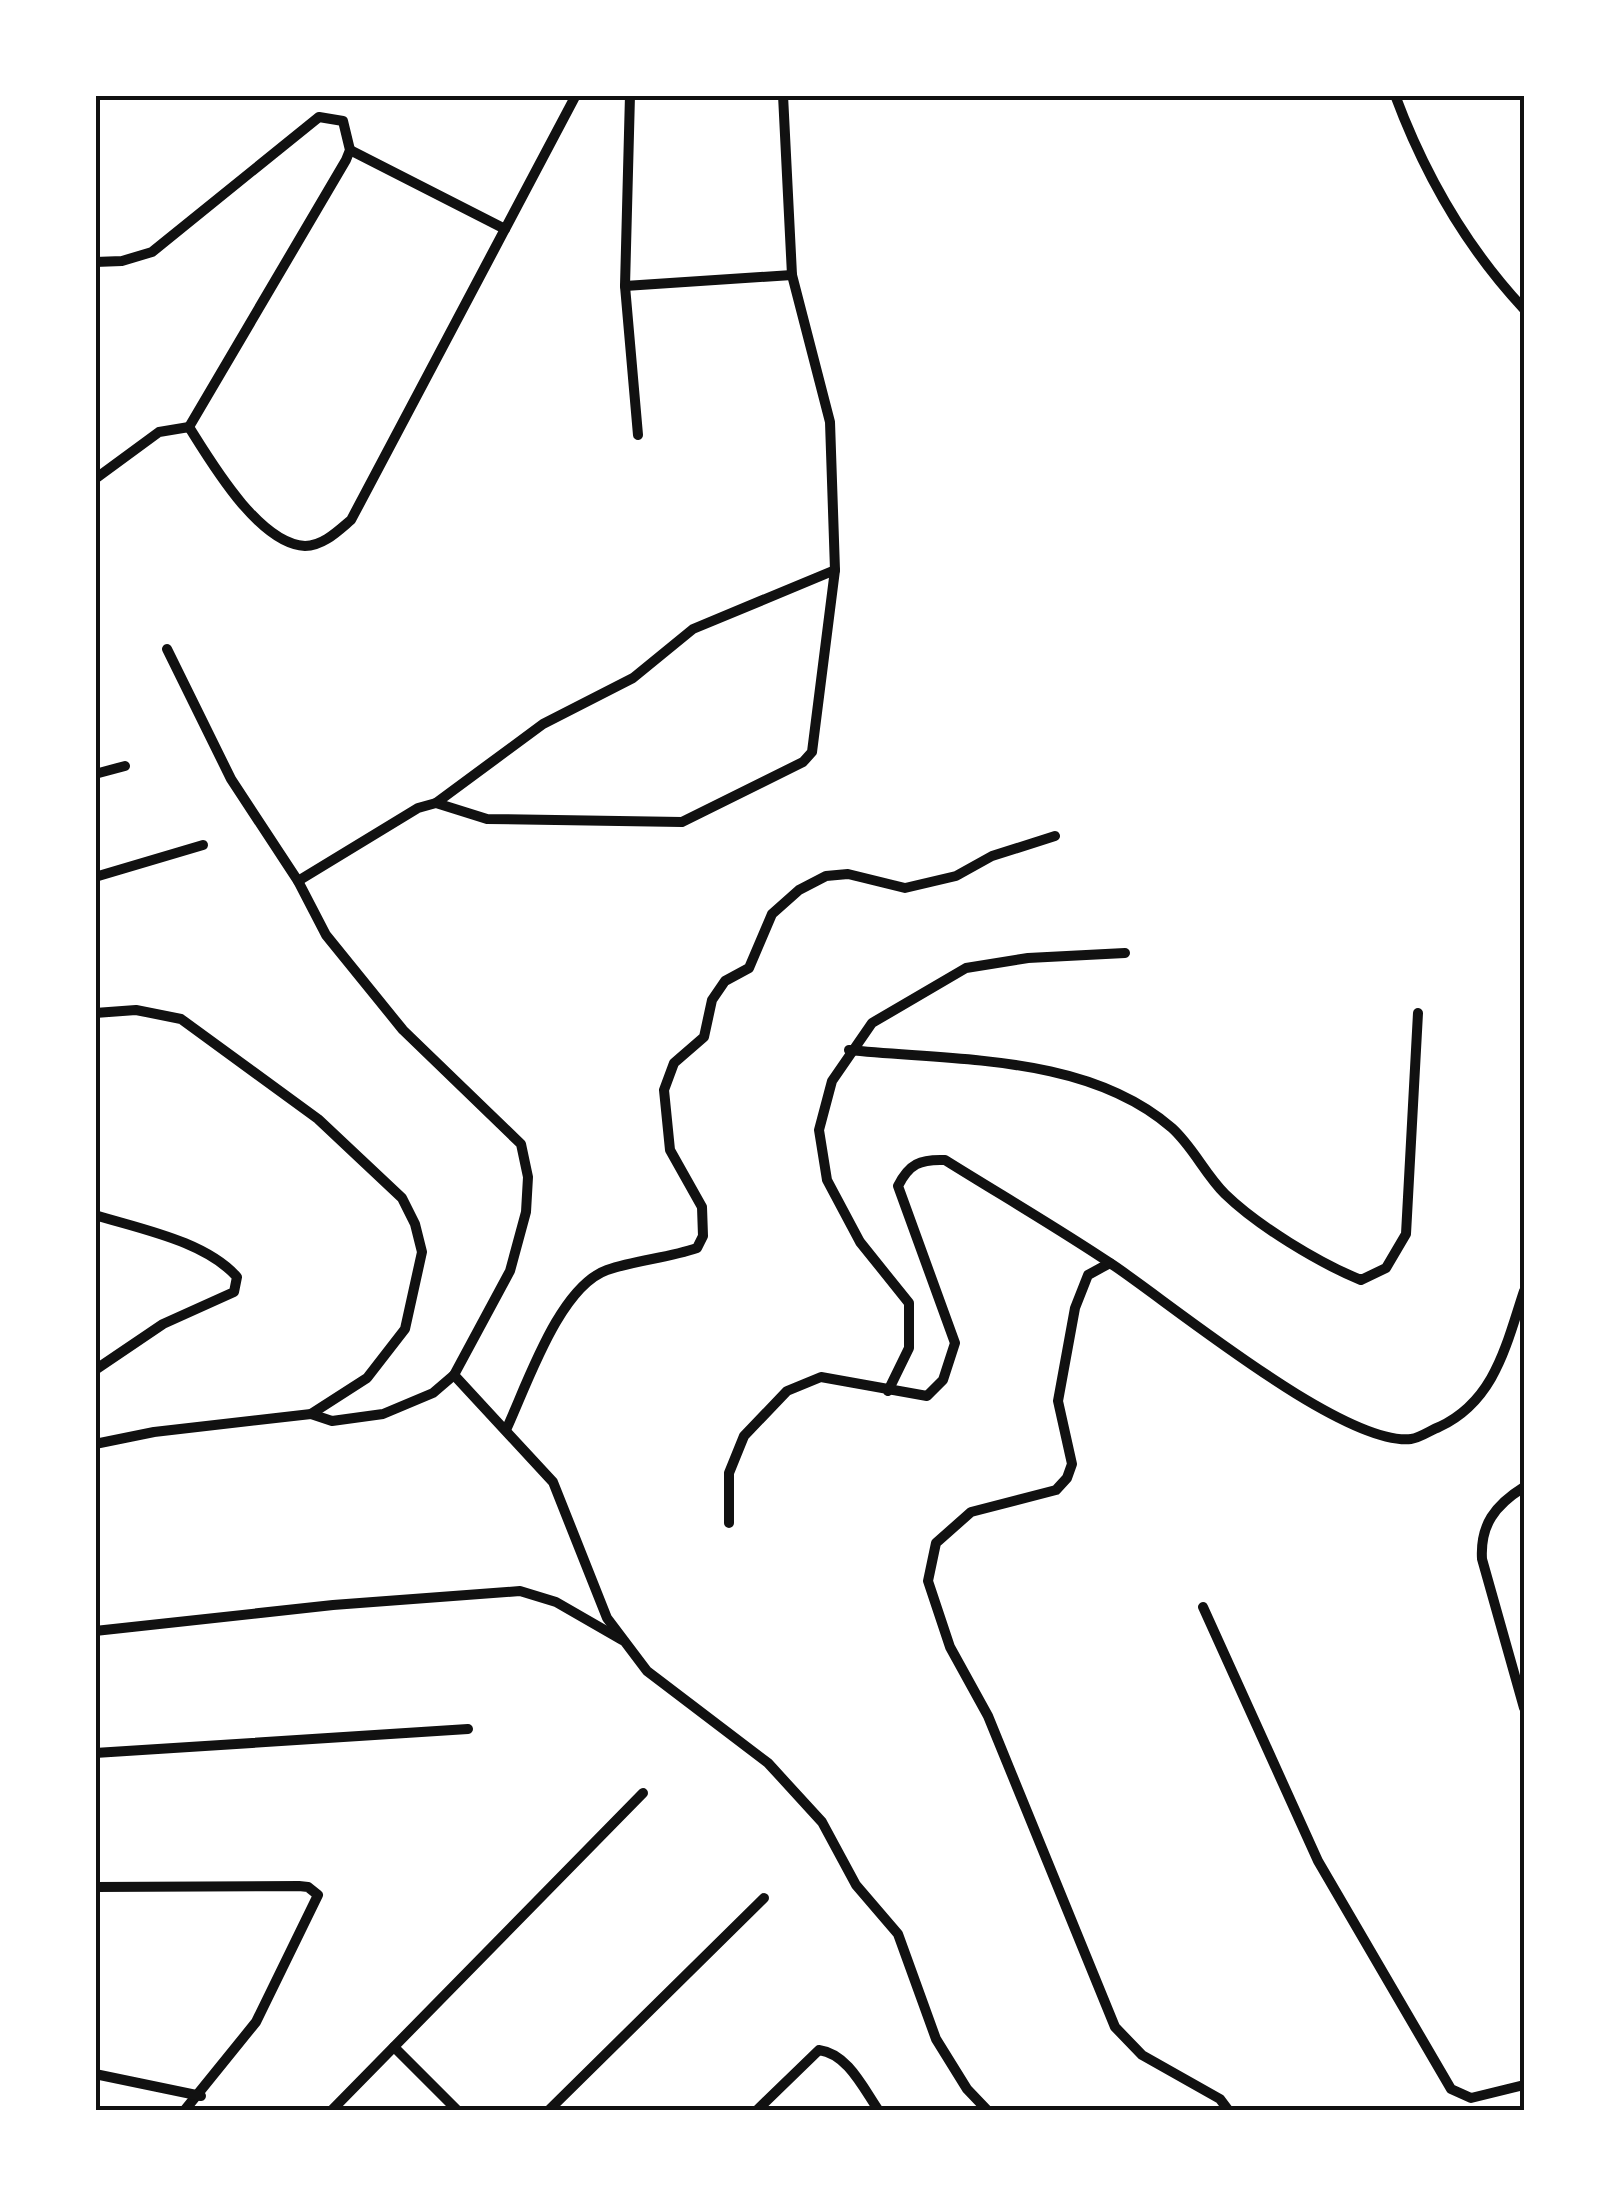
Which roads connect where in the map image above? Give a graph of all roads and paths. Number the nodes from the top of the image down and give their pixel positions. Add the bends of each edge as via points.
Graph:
1 (576, 95) edge
2 (630, 95) edge
3 (784, 95) edge
4 (1395, 95) edge
5 (350, 150) junction
6 (505, 228) junction
7 (95, 262) edge
8 (792, 275) junction
9 (625, 286) junction
10 (1524, 309) edge
11 (189, 427) junction
12 (638, 435) dead end
13 (95, 479) edge
14 (835, 570) junction
15 (167, 650) dead end
16 (125, 766) dead end
17 (95, 774) edge
18 (436, 804) junction
19 (1055, 836) dead end
20 (204, 844) dead end
21 (95, 877) edge
22 (298, 881) junction
23 (1125, 953) dead end
24 (95, 1014) edge
25 (1418, 1014) dead end
26 (849, 1050) junction
27 (95, 1215) edge
28 (1110, 1263) junction
29 (1524, 1291) edge
30 (95, 1370) edge
31 (454, 1375) junction
32 (888, 1391) junction
33 (311, 1414) junction
34 (506, 1430) junction
35 (95, 1444) edge
36 (1524, 1487) edge
37 (729, 1523) dead end
38 (1203, 1608) dead end
39 (95, 1631) edge
40 (627, 1644) junction
41 (1524, 1708) edge
42 (468, 1730) dead end
43 (95, 1753) edge
44 (643, 1793) dead end
45 (95, 1887) edge
46 (764, 1898) dead end
47 (394, 2046) junction
48 (95, 2074) edge
49 (1524, 2085) edge
50 (200, 2096) junction
51 (184, 2111) edge
52 (331, 2111) edge
53 (458, 2111) edge
54 (548, 2111) edge
55 (756, 2111) edge
56 (878, 2111) edge
57 (988, 2111) edge
58 (1229, 2111) edge

1 - 6 street
2 - 9 street
3 - 8 street
4 - 10 street via 1461,228
5 - 6 street
5 - 7 street via 343,121 319,117 152,252
5 - 11 street
6 - 11 street via 351,520 328,539 306,546 258,523
8 - 9 street
8 - 14 street via 830,422
9 - 12 street
11 - 13 street via 159,432
14 - 18 street via 692,629 633,678 543,724
14 - 18 street via 815,737 803,762 682,822 487,819
15 - 22 street via 231,778
16 - 17 street
18 - 22 street via 418,808
19 - 34 street via 992,856 956,876 905,888 848,874 826,876 772,914 750,968 719,991 704,1036 674,1062 664,1090 670,1150 702,1208 697,1248 607,1270 582,1284 558,1319
20 - 21 street
22 - 31 street via 326,935 403,1030 521,1144 526,1212 510,1271
23 - 26 street via 966,968 872,1024
24 - 33 street via 136,1010 181,1019 318,1119 402,1198 422,1252 404,1329 367,1378
25 - 26 street via 1406,1234 1386,1268 1361,1280 1330,1268 1226,1195 1172,1129 1123,1096 1055,1072
26 - 32 street via 818,1130 827,1180 860,1242 909,1303 909,1348
27 - 30 street via 180,1242 237,1277 234,1292 222,1300 163,1324
28 - 29 street via 1325,1412 1367,1432 1412,1439 1458,1418 1478,1400 1498,1371
28 - 32 street via 945,1160 923,1159 906,1170 898,1186 955,1344 943,1380 927,1396
28 - 58 street via 1088,1275 1075,1308 1058,1400 1072,1464 1067,1478 1056,1490 971,1512 936,1543 928,1580 950,1646 988,1716 1115,2027 1142,2055 1220,2099
31 - 33 street via 433,1393 383,1414 332,1421
31 - 34 street
32 - 37 street via 820,1377 786,1391 744,1436 729,1473
33 - 35 street
34 - 40 street via 552,1482 607,1618
36 - 41 street via 1496,1509 1481,1539
38 - 49 street via 1318,1861 1450,2089 1470,2098
39 - 40 street via 520,1591 556,1602
40 - 57 street via 647,1671 768,1764 822,1822 856,1885 898,1934 936,2039
42 - 43 street
44 - 47 street
45 - 50 street via 316,1891 317,1901 256,2022
46 - 54 street
47 - 52 street
47 - 53 street
48 - 50 street
50 - 51 street
55 - 56 street via 819,2050 844,2060

